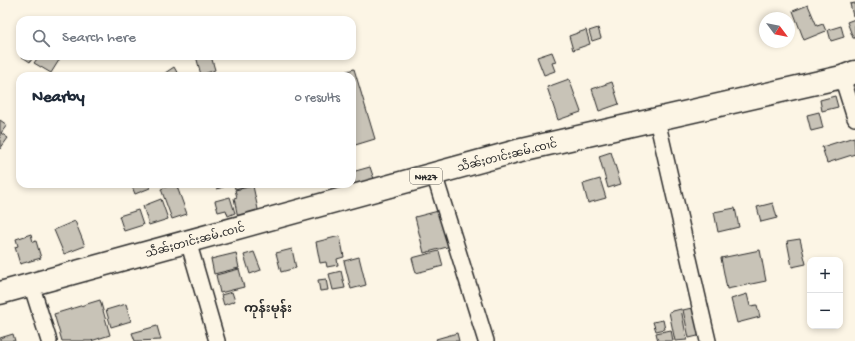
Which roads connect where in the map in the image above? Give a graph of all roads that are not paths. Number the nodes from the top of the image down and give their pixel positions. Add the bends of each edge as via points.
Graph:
1 (848, 74) edge
2 (855, 118) edge
3 (657, 120) junction
4 (434, 174) junction
5 (188, 241) junction
6 (31, 284) junction
7 (0, 293) edge
8 (49, 341) edge
9 (217, 341) edge
10 (486, 341) edge
11 (708, 341) edge

1 - 2 street
1 - 3 highway, သဵၼ်ႈတၢင်းၼမ်ႉၸၢင် / NH27
3 - 4 highway, သဵၼ်ႈတၢင်းၼမ်ႉၸၢင် / NH27 via 517,151
3 - 11 street
4 - 5 highway, သဵၼ်ႈတၢင်းၼမ်ႉၸၢင် / NH27
4 - 10 street
5 - 6 highway, သဵၼ်ႈတၢင်းၼမ်ႉၸၢင် / NH27
5 - 9 street
6 - 7 highway, သဵၼ်ႈတၢင်းၼမ်ႉၸၢင် / NH27
6 - 8 street

